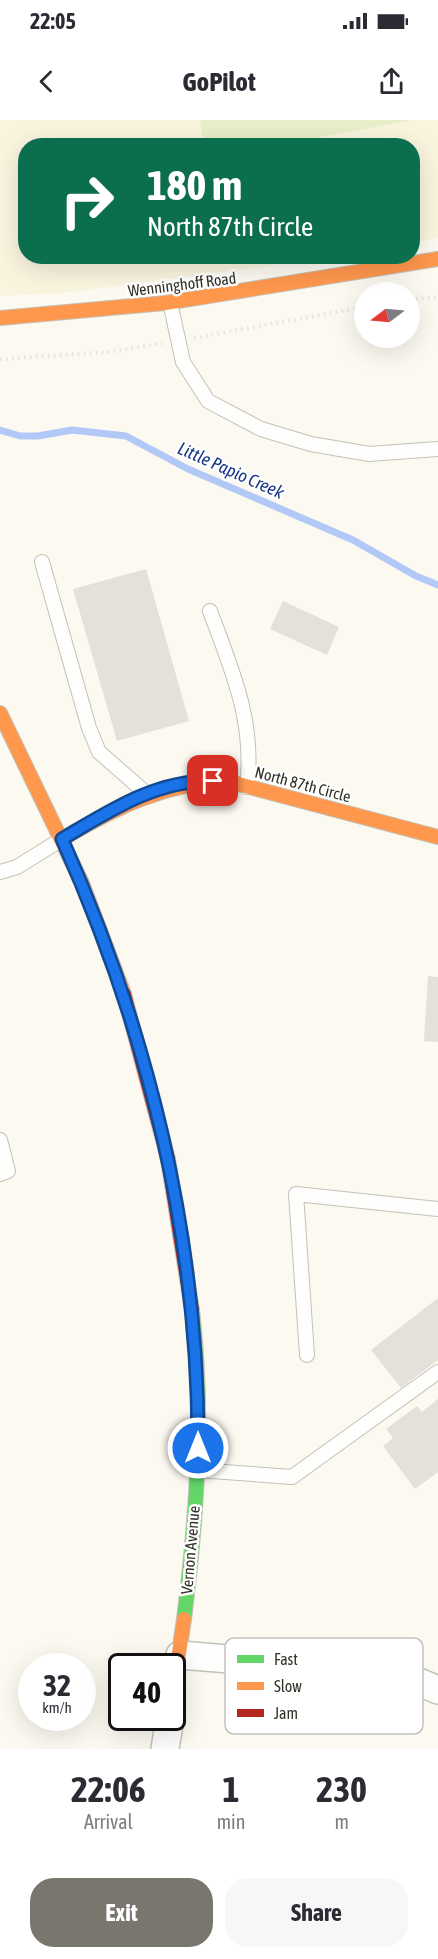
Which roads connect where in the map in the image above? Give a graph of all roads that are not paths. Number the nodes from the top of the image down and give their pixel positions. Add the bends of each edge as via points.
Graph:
1 (438, 259) edge
2 (420, 262) edge
3 (409, 264) edge
4 (171, 302) junction
5 (0, 318) edge
6 (438, 449) edge
7 (42, 562) dead end
8 (210, 611) dead end
9 (0, 713) edge
10 (247, 787) junction
11 (147, 794) junction
12 (438, 837) edge
13 (62, 839) junction
14 (0, 872) edge
15 (0, 1140) edge
16 (0, 1174) edge
17 (438, 1209) edge
18 (307, 1355) dead end
19 (438, 1372) edge
20 (197, 1470) junction
21 (180, 1653) edge
22 (186, 1655) edge
23 (225, 1658) edge
24 (423, 1684) edge
25 (438, 1690) edge
26 (168, 1731) edge
27 (165, 1749) edge

1 - 2 street, Wenninghoff Road
3 - 4 street, Wenninghoff Road
4 - 5 street, Wenninghoff Road
4 - 6 lane via 183,362 208,401 261,429 311,444 369,454
7 - 11 lane via 88,728 99,752
8 - 10 lane via 242,696 250,759
9 - 13 street, Vernon Avenue
10 - 11 street, North 87th Circle via 227,781 199,781
10 - 12 street, North 87th Circle
11 - 13 street, North 87th Circle
13 - 14 lane via 17,867
13 - 20 street, Vernon Avenue via 128,1006 170,1169 194,1330
15 - 16 lane via 8,1171
17 - 18 lane via 296,1194
19 - 20 lane via 292,1477
20 - 21 street, Vernon Avenue
22 - 23 street
24 - 25 street
26 - 27 street

